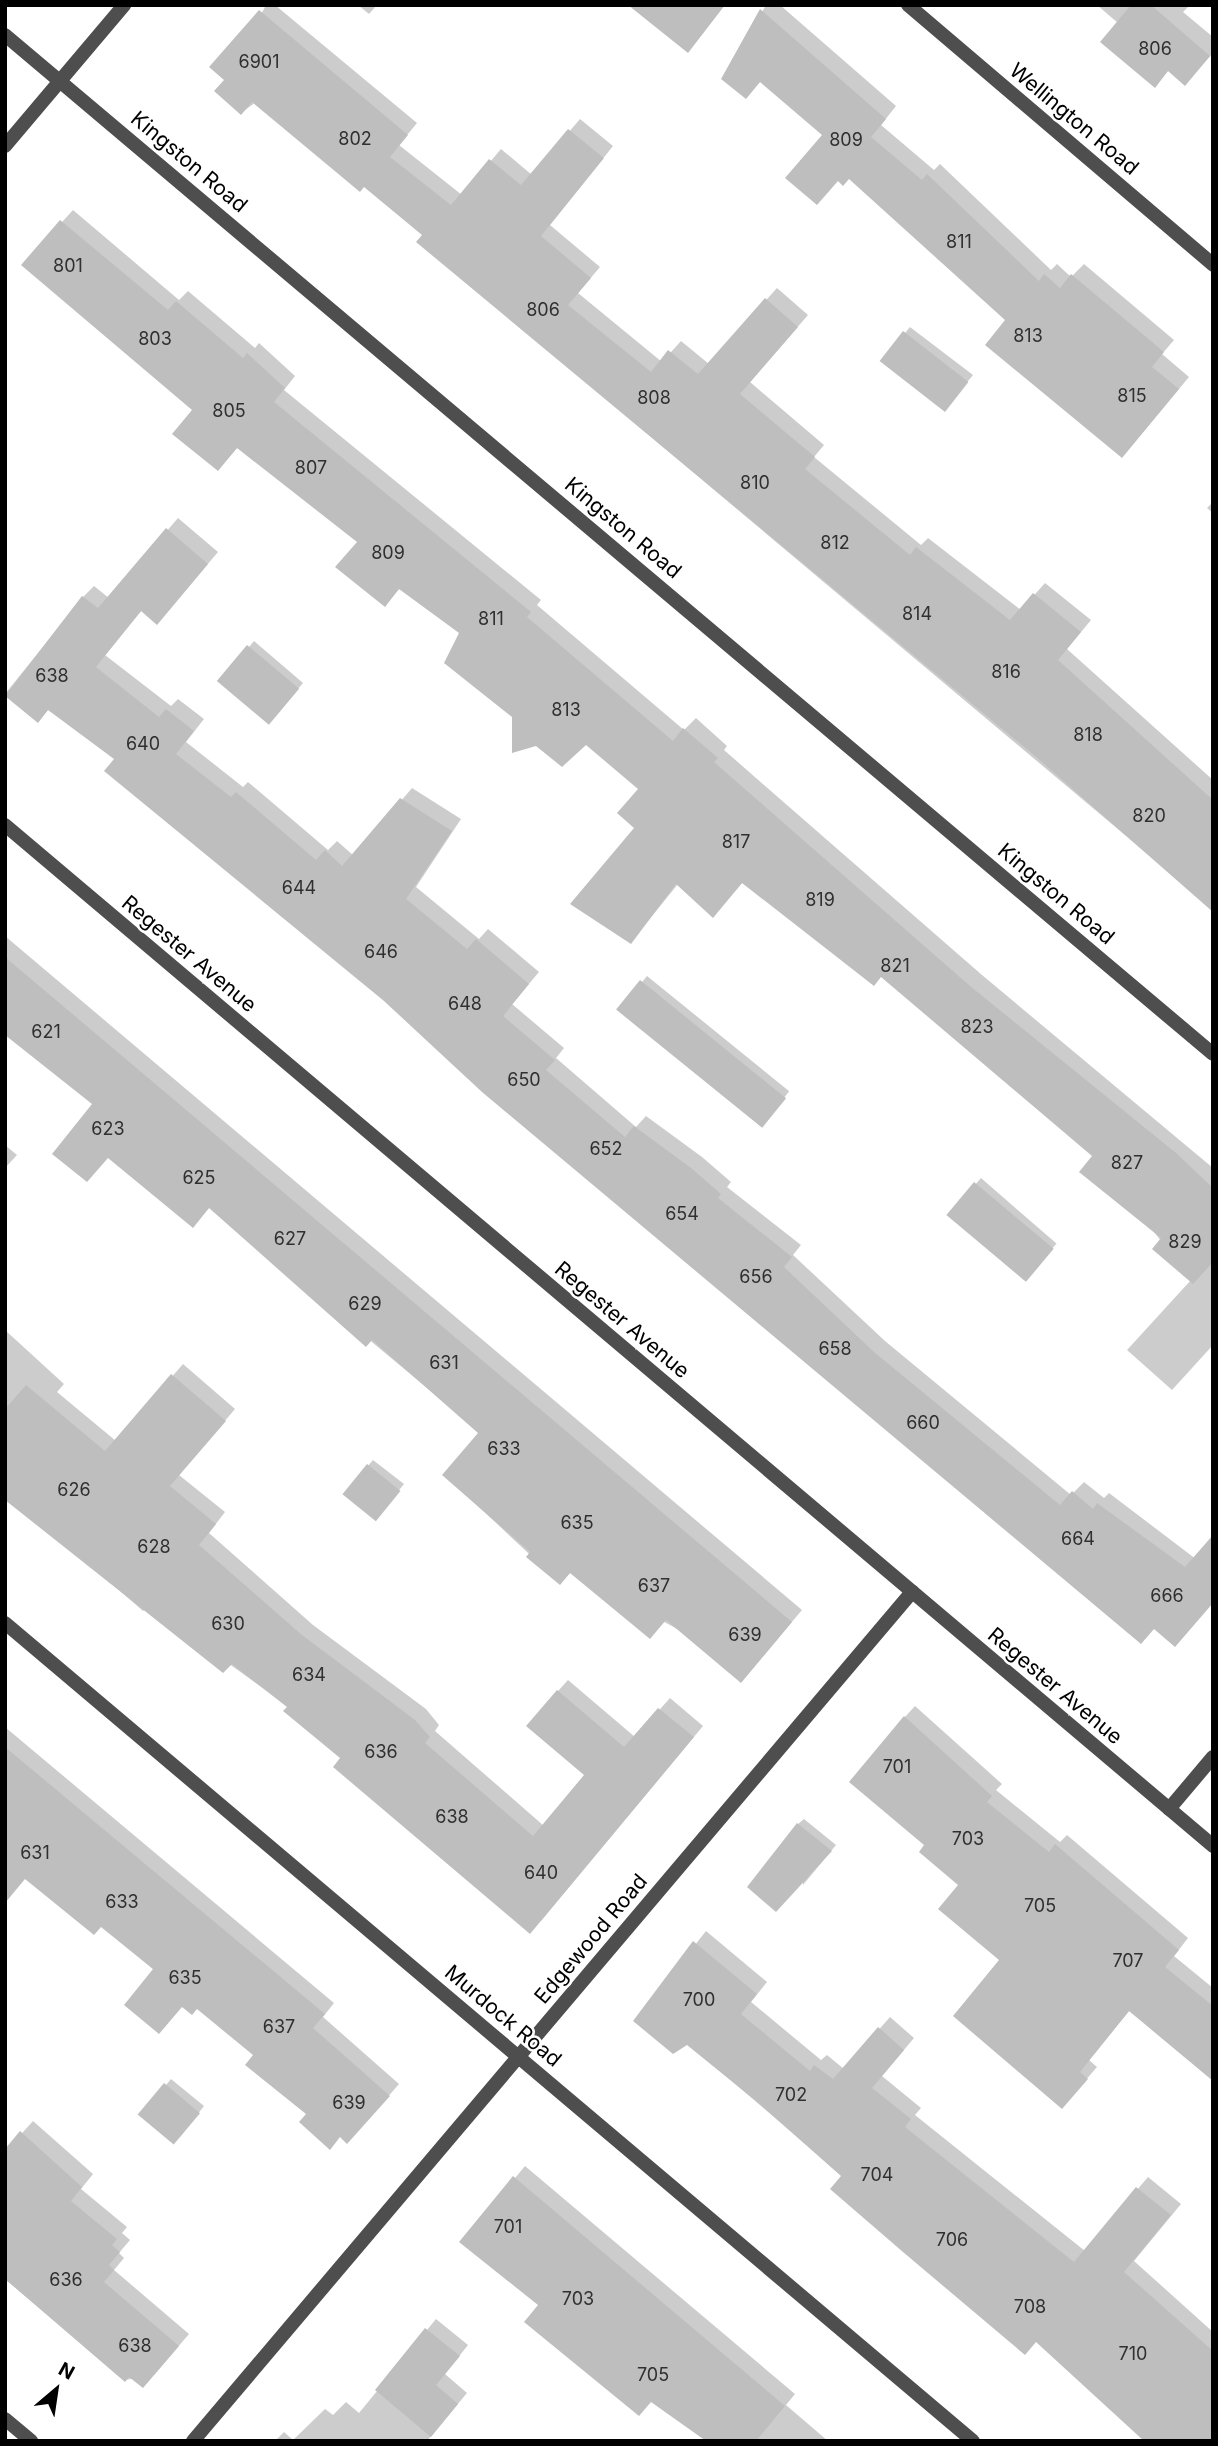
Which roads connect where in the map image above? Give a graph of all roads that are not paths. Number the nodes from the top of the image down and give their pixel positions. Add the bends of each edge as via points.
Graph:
1 (124, 5) edge
2 (908, 5) edge
3 (5, 34) edge
4 (60, 81) junction
5 (5, 146) edge
6 (1212, 261) edge
7 (5, 825) edge
8 (1213, 1054) edge
9 (912, 1592) junction
10 (5, 1623) edge
11 (1213, 1756) edge
12 (1169, 1809) junction
13 (1213, 1846) edge
14 (519, 2057) junction
15 (5, 2419) edge
16 (31, 2441) edge
17 (193, 2441) edge
18 (973, 2441) edge

1 - 4 street
2 - 6 street, Wellington Road
3 - 4 street, Kingston Road
4 - 5 street
4 - 8 street, Kingston Road
7 - 9 street, Regester Avenue
9 - 12 street, Regester Avenue
9 - 14 street, Edgewood Road
10 - 14 street, Murdock Road
11 - 12 street
12 - 13 street, Regester Avenue
14 - 17 street, Edgewood Road
14 - 18 street, Murdock Road
15 - 16 street

